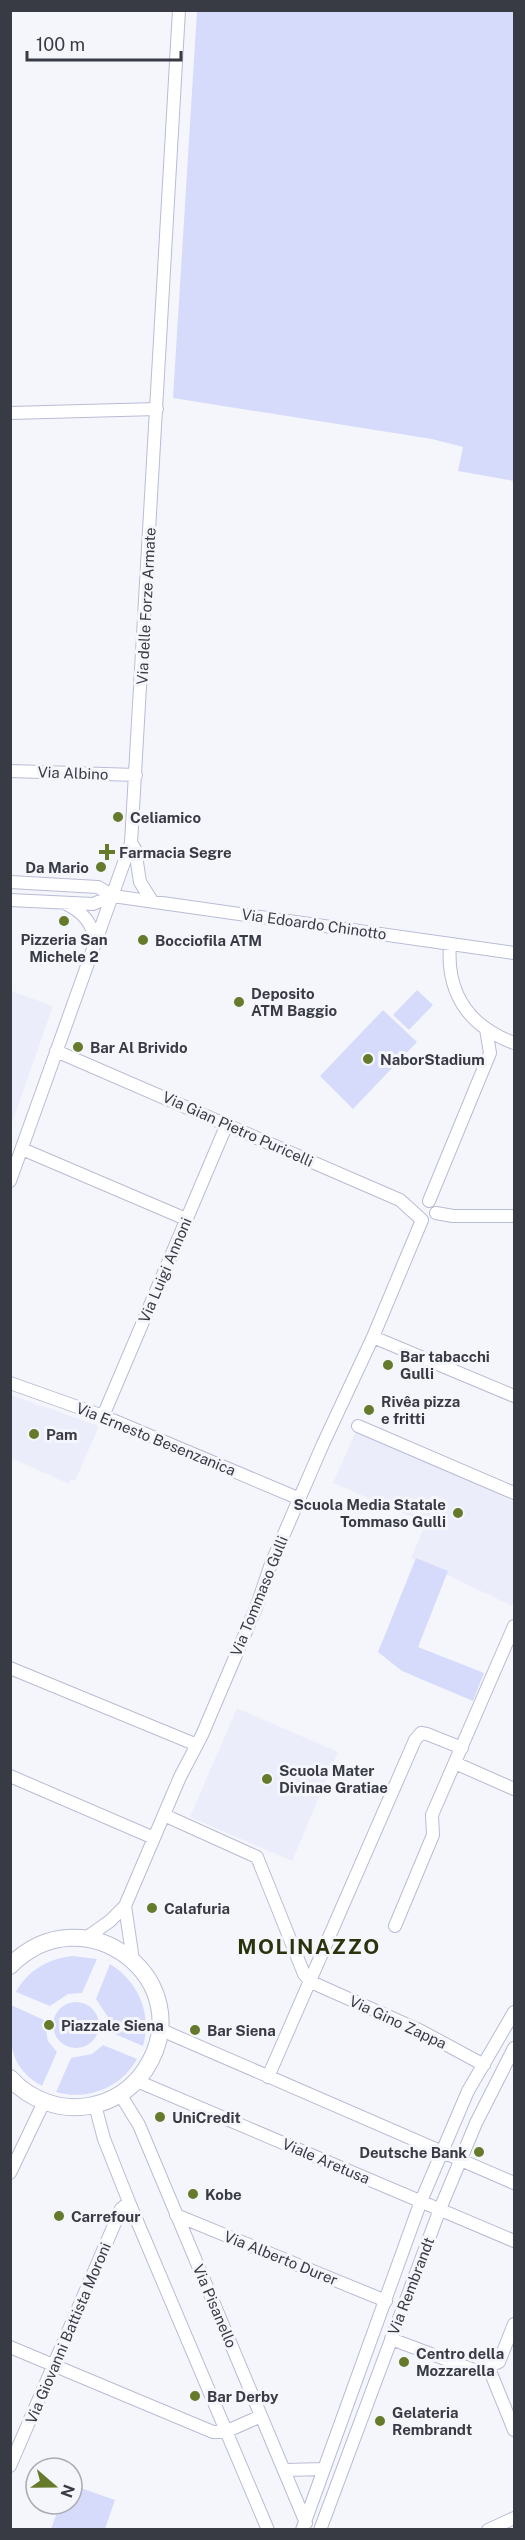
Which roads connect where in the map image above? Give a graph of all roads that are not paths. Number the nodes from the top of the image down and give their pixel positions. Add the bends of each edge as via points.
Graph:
1 (179, 10) edge
2 (157, 409) junction
3 (10, 413) edge
4 (10, 771) edge
5 (136, 775) junction
6 (130, 843) junction
7 (10, 882) edge
8 (113, 896) junction
9 (10, 900) edge
10 (152, 901) junction
11 (64, 903) junction
12 (96, 940) junction
13 (450, 944) junction
14 (514, 954) edge
15 (486, 1029) junction
16 (514, 1044) edge
17 (56, 1051) junction
18 (490, 1053) junction
19 (227, 1124) junction
20 (22, 1149) junction
21 (10, 1181) edge
22 (429, 1201) junction
23 (436, 1214) junction
24 (514, 1216) edge
25 (419, 1217) junction
26 (186, 1219) junction
27 (373, 1337) junction
28 (10, 1383) edge
29 (514, 1396) edge
30 (103, 1416) junction
31 (358, 1426) dead end
32 (514, 1493) edge
33 (300, 1499) junction
34 (514, 1626) edge
35 (10, 1668) edge
36 (197, 1745) junction
37 (462, 1748) junction
38 (455, 1763) junction
39 (10, 1776) edge
40 (514, 1789) edge
41 (164, 1815) junction
42 (154, 1838) junction
43 (125, 1906) junction
44 (395, 1926) dead end
45 (86, 1938) junction
46 (133, 1960) junction
47 (11, 1965) edge
48 (311, 1982) junction
49 (514, 2012) edge
50 (159, 2029) junction
51 (514, 2048) edge
52 (484, 2065) junction
53 (268, 2077) junction
54 (10, 2078) edge
55 (137, 2081) junction
56 (120, 2094) junction
57 (44, 2102) junction
58 (95, 2105) junction
59 (443, 2150) junction
60 (462, 2159) junction
61 (10, 2173) edge
62 (514, 2183) edge
63 (421, 2201) junction
64 (129, 2202) junction
65 (440, 2209) junction
66 (176, 2215) junction
67 (514, 2241) edge
68 (386, 2301) junction
69 (514, 2324) edge
70 (391, 2339) junction
71 (10, 2347) edge
72 (53, 2366) junction
73 (488, 2366) junction
74 (261, 2416) junction
75 (514, 2430) edge
76 (225, 2432) junction
77 (10, 2466) edge
78 (324, 2469) junction
79 (285, 2470) junction
80 (514, 2518) edge
81 (305, 2526) edge
82 (268, 2529) edge
83 (320, 2529) edge
84 (488, 2529) edge

1 - 2 street, Via delle Forze Armate
2 - 3 street
2 - 5 street, Via delle Forze Armate
4 - 5 street, Via Albino
5 - 6 street, Via delle Forze Armate
6 - 8 street, Via delle Forze Armate
6 - 10 street via 141,882
7 - 8 street via 98,886
8 - 10 street, Via Edoardo Chinotto
8 - 11 street via 93,904
8 - 12 street, Via delle Forze Armate
9 - 11 street
10 - 13 street, Via Edoardo Chinotto
11 - 12 street via 79,910 91,924
12 - 17 street, Via delle Forze Armate
13 - 14 street, Via Edoardo Chinotto
13 - 15 street via 454,990 464,1008
15 - 16 street
15 - 18 street
16 - 18 street
17 - 19 street, Via Gian Pietro Puricelli
17 - 20 street, Via delle Forze Armate
18 - 22 street
19 - 25 street, Via Gian Pietro Puricelli via 400,1200
19 - 26 street, Via Luigi Annoni
20 - 21 street, Via delle Forze Armate
20 - 26 street
22 - 23 street
22 - 25 street via 419,1204
23 - 24 street
23 - 25 street via 430,1220
25 - 27 street, Via Tommaso Gulli
26 - 30 street, Via Luigi Annoni
27 - 29 street
27 - 33 street, Via Tommaso Gulli
28 - 30 street, Via Ernesto Besenzanica
30 - 33 street, Via Ernesto Besenzanica
31 - 32 street
33 - 36 street, Via Tommaso Gulli
34 - 37 street
35 - 36 street
36 - 41 street, Via Tommaso Gulli
37 - 38 street
37 - 48 street via 427,1734 418,1735
38 - 40 street
38 - 44 street via 432,1815 431,1840
39 - 42 street
41 - 42 street, Via Tommaso Gulli
41 - 48 street via 257,1857 304,1974
42 - 43 street, Via Tommaso Gulli
43 - 45 street, Via Tommaso Gulli
43 - 46 street
45 - 46 main road via 109,1944
45 - 47 main road via 44,1942
46 - 50 main road via 155,1995
48 - 52 street, Via Gino Zappa via 421,2031
48 - 53 street
49 - 52 street, Via Rembrandt
50 - 53 street
50 - 55 main road via 152,2058
51 - 60 street, Via Rembrandt
52 - 59 street, Via Rembrandt via 468,2091
53 - 59 street
54 - 57 main road
55 - 56 main road
55 - 63 street, Viale Aretusa
56 - 58 main road
56 - 66 street, Via Pisanello via 139,2125
57 - 58 main road via 66,2107
57 - 61 street
58 - 64 street
59 - 60 street
59 - 63 street, Via Rembrandt
60 - 62 street
60 - 65 street, Via Rembrandt
63 - 65 street, Viale Aretusa
63 - 68 street, Via Rembrandt
64 - 72 street, Via Giovanni Battista Moroni via 121,2209
64 - 76 street
65 - 67 street, Viale Aretusa
65 - 70 street, Via Rembrandt
66 - 68 street, Via Alberto Durer
66 - 74 street, Via Pisanello
68 - 78 street, Via Rembrandt
69 - 73 street via 499,2362
70 - 73 street via 477,2371
70 - 83 street, Via Rembrandt
71 - 72 street
72 - 76 street via 213,2432
72 - 77 street, Via Giovanni Battista Moroni
73 - 75 street
74 - 76 street
74 - 79 street, Via Pisanello
76 - 82 street
78 - 79 street
78 - 81 street, Via Rembrandt
79 - 81 street, Via Pisanello
80 - 84 street

